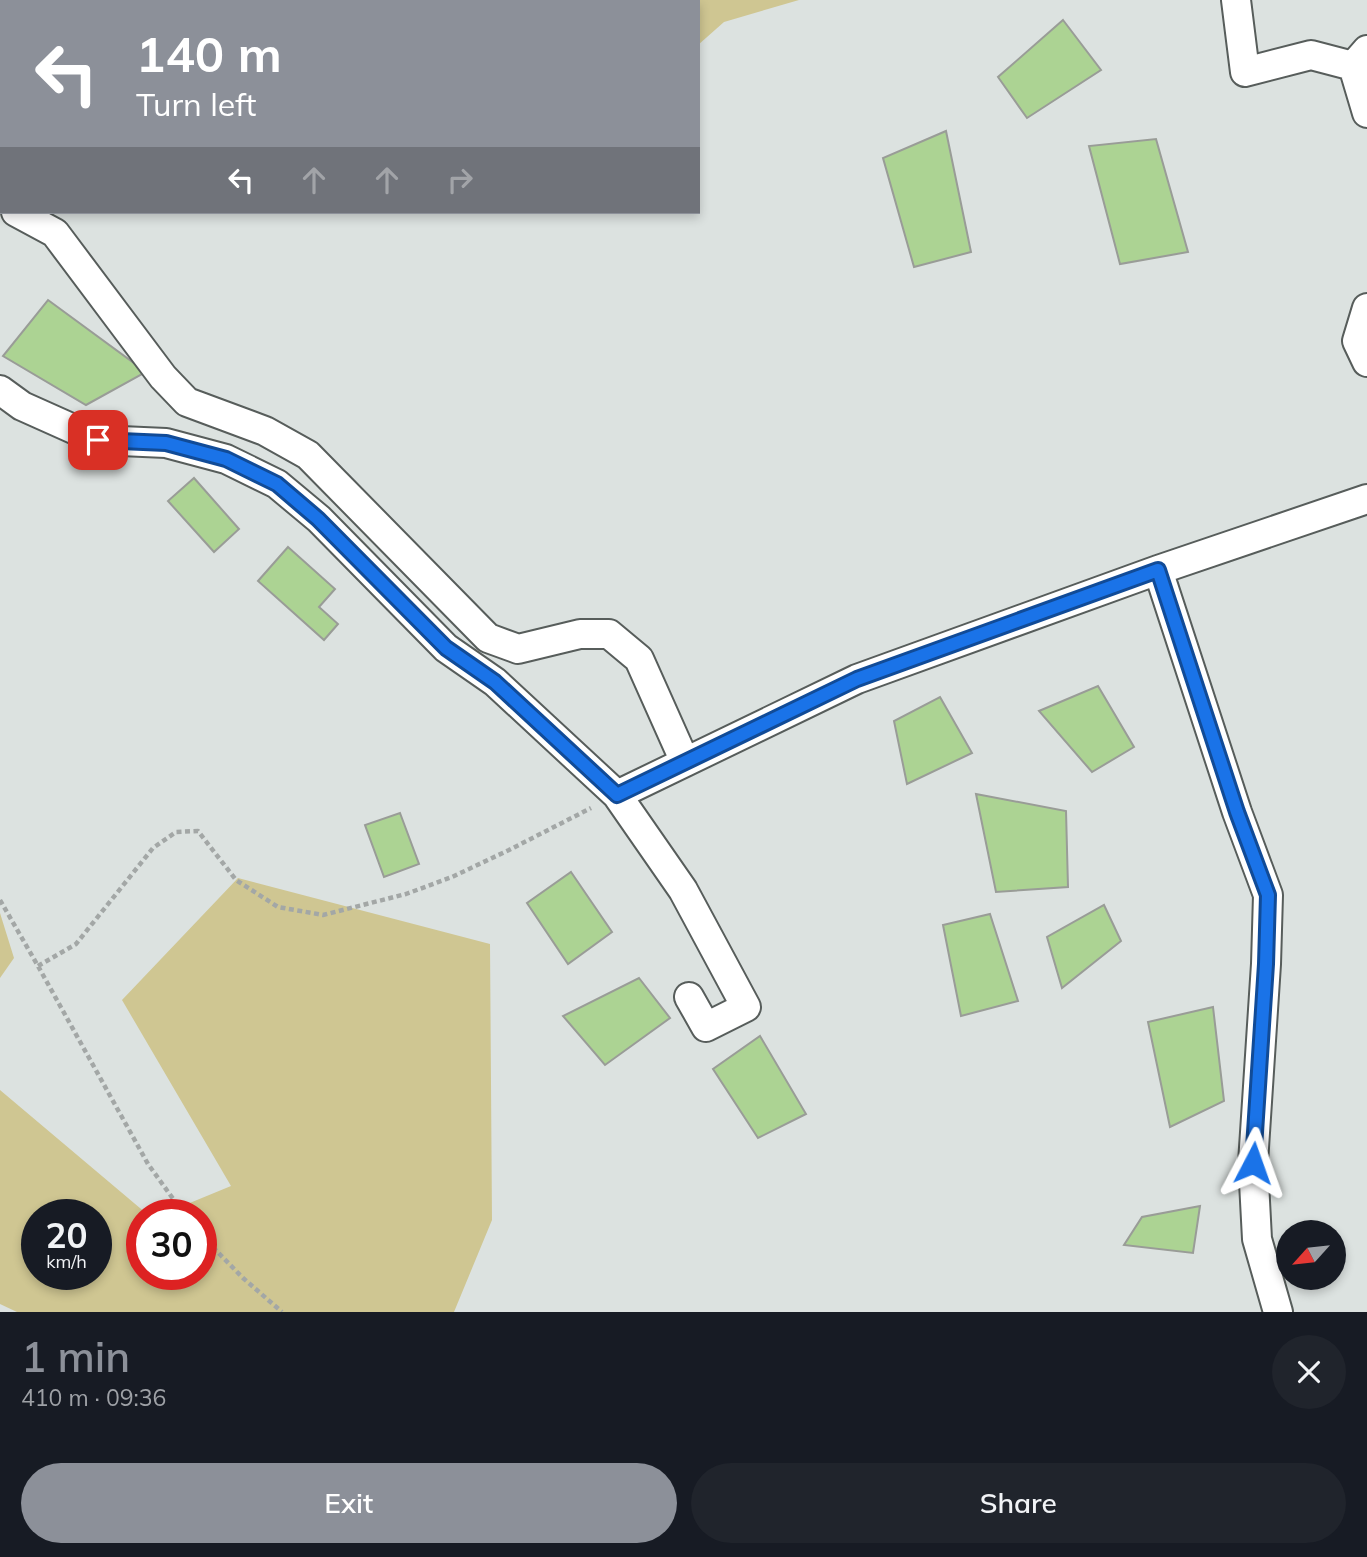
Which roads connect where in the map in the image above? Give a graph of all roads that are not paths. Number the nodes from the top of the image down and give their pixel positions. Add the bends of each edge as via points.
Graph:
1 (1236, 0) edge
2 (1360, 58) edge
3 (1367, 113) edge
4 (20, 214) edge
5 (1367, 308) edge
6 (1367, 362) edge
7 (0, 390) edge
8 (1367, 499) edge
9 (1158, 570) junction
10 (685, 762) junction
11 (617, 795) junction
12 (689, 997) dead end
13 (1278, 1312) edge

1 - 2 street via 1245,72 1311,55
2 - 3 street
4 - 10 street via 55,233 163,377 187,402 265,431 308,455 488,638 518,649 580,634 609,634 639,660
5 - 6 street via 1357,341
7 - 11 street via 98,440 166,443 226,459 277,484 446,648 495,682
8 - 9 street
9 - 10 street via 857,679
9 - 13 street via 1268,895 1253,1163 1257,1239
10 - 11 street
11 - 12 street via 683,890 746,1007 706,1027

